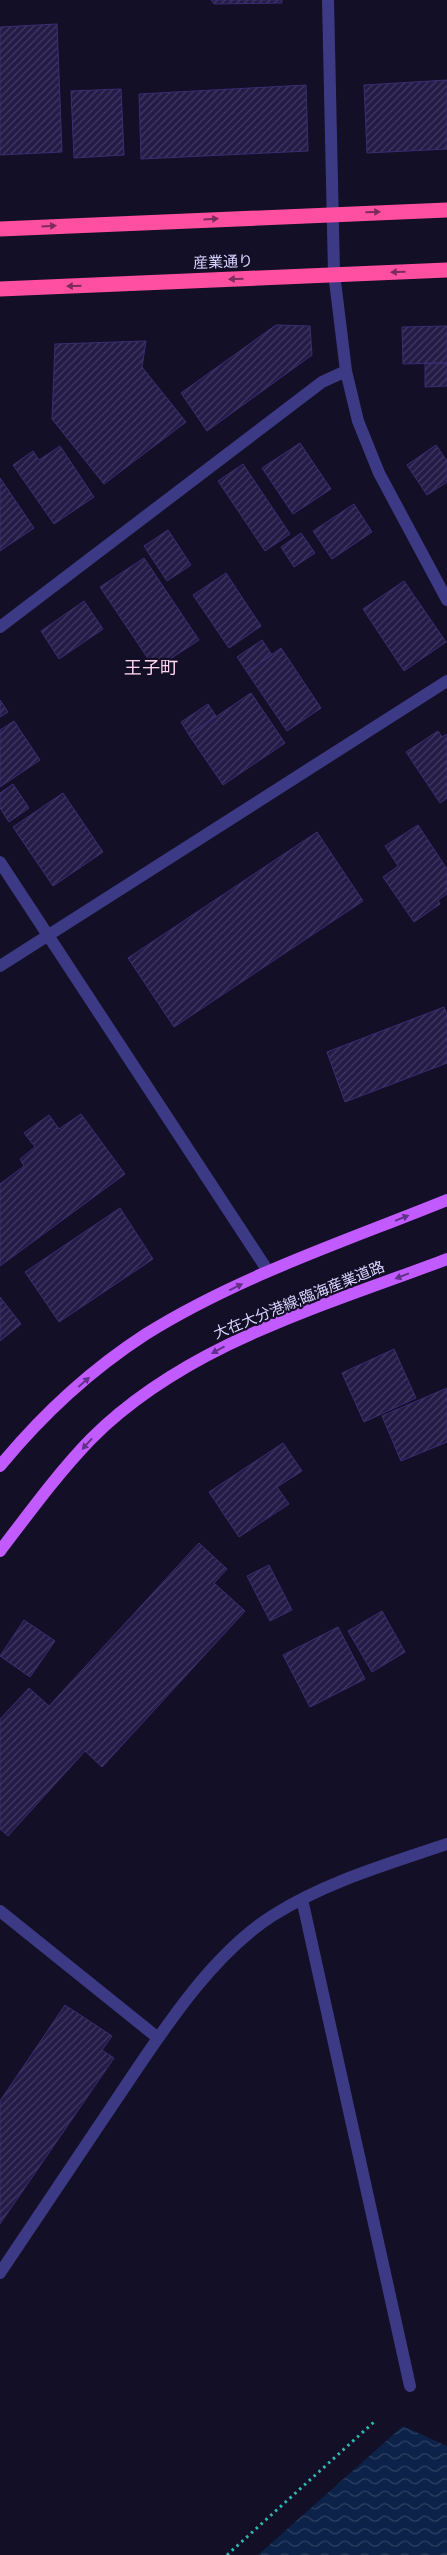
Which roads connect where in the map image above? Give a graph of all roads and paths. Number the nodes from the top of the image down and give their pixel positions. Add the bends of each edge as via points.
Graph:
1 (328, 0) edge
2 (447, 210) edge
3 (333, 213) junction
4 (0, 229) edge
5 (447, 270) edge
6 (334, 273) junction
7 (0, 289) edge
8 (346, 371) junction
9 (447, 600) edge
10 (0, 627) edge
11 (447, 681) edge
12 (0, 862) edge
13 (49, 934) junction
14 (0, 966) edge
15 (447, 1200) edge
16 (447, 1259) edge
17 (268, 1271) junction
18 (0, 1466) edge
19 (0, 1551) edge
20 (447, 1844) edge
21 (302, 1899) junction
22 (0, 1911) edge
23 (158, 2038) junction
24 (0, 2273) edge
25 (410, 2386) dead end
26 (374, 2422) dead end
27 (227, 2555) edge

1 - 3 street
3 -> 2 highway
4 -> 3 highway
3 - 6 street
5 -> 6 highway, 産業通り
6 -> 7 highway, 産業通り
6 - 8 street
8 - 9 street via 358,421 379,473
8 - 10 street via 322,382
11 - 13 street
12 - 13 street
13 - 14 street
13 - 17 street
17 -> 15 main road
16 -> 19 main road, 大在大分港線;臨海産業道路 via 233,1342 177,1372 121,1413 91,1440
18 -> 17 main road via 53,1409 110,1359 146,1334
20 - 21 street via 364,1872
21 - 23 street via 271,1916 234,1948 200,1983
21 - 25 street
22 - 23 street
23 - 24 street
26 - 27 path

